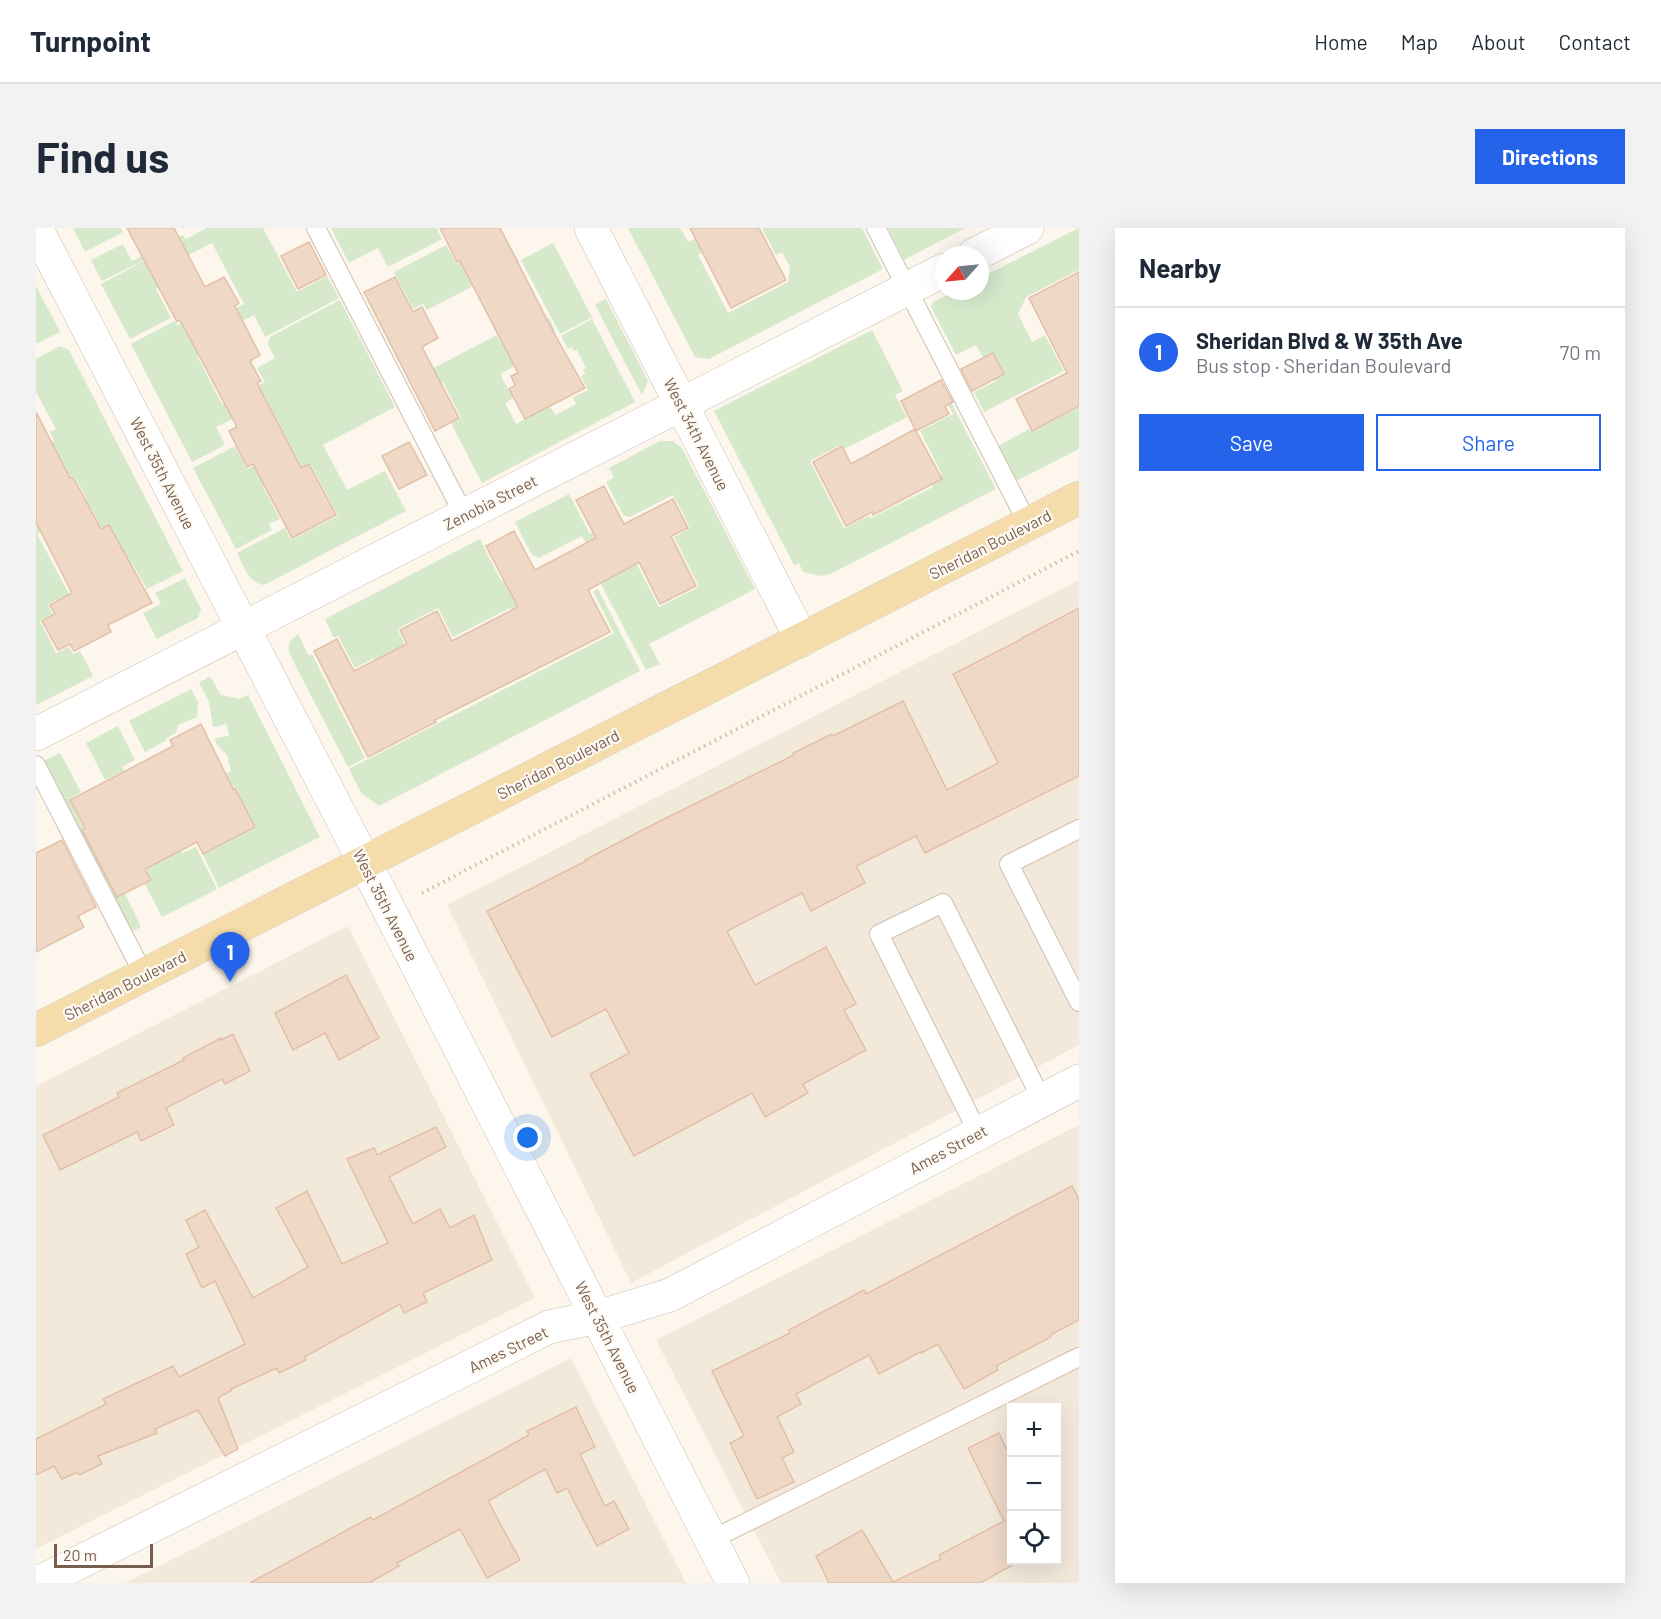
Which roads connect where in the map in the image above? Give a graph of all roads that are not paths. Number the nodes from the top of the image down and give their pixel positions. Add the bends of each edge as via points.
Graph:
1 (36, 228) edge
2 (316, 228) edge
3 (591, 228) edge
4 (876, 228) edge
5 (1027, 228) edge
6 (989, 247) edge
7 (935, 275) edge
8 (908, 289) junction
9 (682, 404) junction
10 (1079, 498) edge
11 (464, 515) junction
12 (1028, 524) junction
13 (244, 628) junction
14 (802, 640) junction
15 (36, 734) edge
16 (36, 765) edge
17 (1079, 829) edge
18 (365, 862) junction
19 (144, 975) junction
20 (1079, 1002) edge
21 (36, 1030) edge
22 (1079, 1080) edge
23 (1042, 1100) junction
24 (978, 1133) junction
25 (598, 1317) junction
26 (1079, 1357) edge
27 (711, 1540) junction
28 (38, 1583) edge
29 (733, 1583) edge

1 - 13 street, West 35th Avenue
2 - 11 lane
3 - 9 street, West 34th Avenue
4 - 8 lane
5 - 6 street
7 - 8 street, Zenobia Street
8 - 9 street, Zenobia Street
8 - 12 lane
9 - 11 street, Zenobia Street
9 - 14 street, West 34th Avenue
10 - 12 main road, Sheridan Boulevard
11 - 13 street, Zenobia Street
12 - 14 main road, Sheridan Boulevard
13 - 15 street, Zenobia Street
13 - 18 street, West 35th Avenue
14 - 18 main road, Sheridan Boulevard
16 - 19 lane
17 - 20 lane via 1009,864
18 - 19 main road, Sheridan Boulevard
18 - 25 street, West 35th Avenue
19 - 21 main road, Sheridan Boulevard
22 - 23 street, Ames Street
23 - 24 street, Ames Street
23 - 24 lane via 943,903 879,934
24 - 25 street, Ames Street via 670,1295
25 - 27 street, West 35th Avenue
25 - 28 street, Ames Street via 549,1327
26 - 27 lane
27 - 29 street, West 35th Avenue

